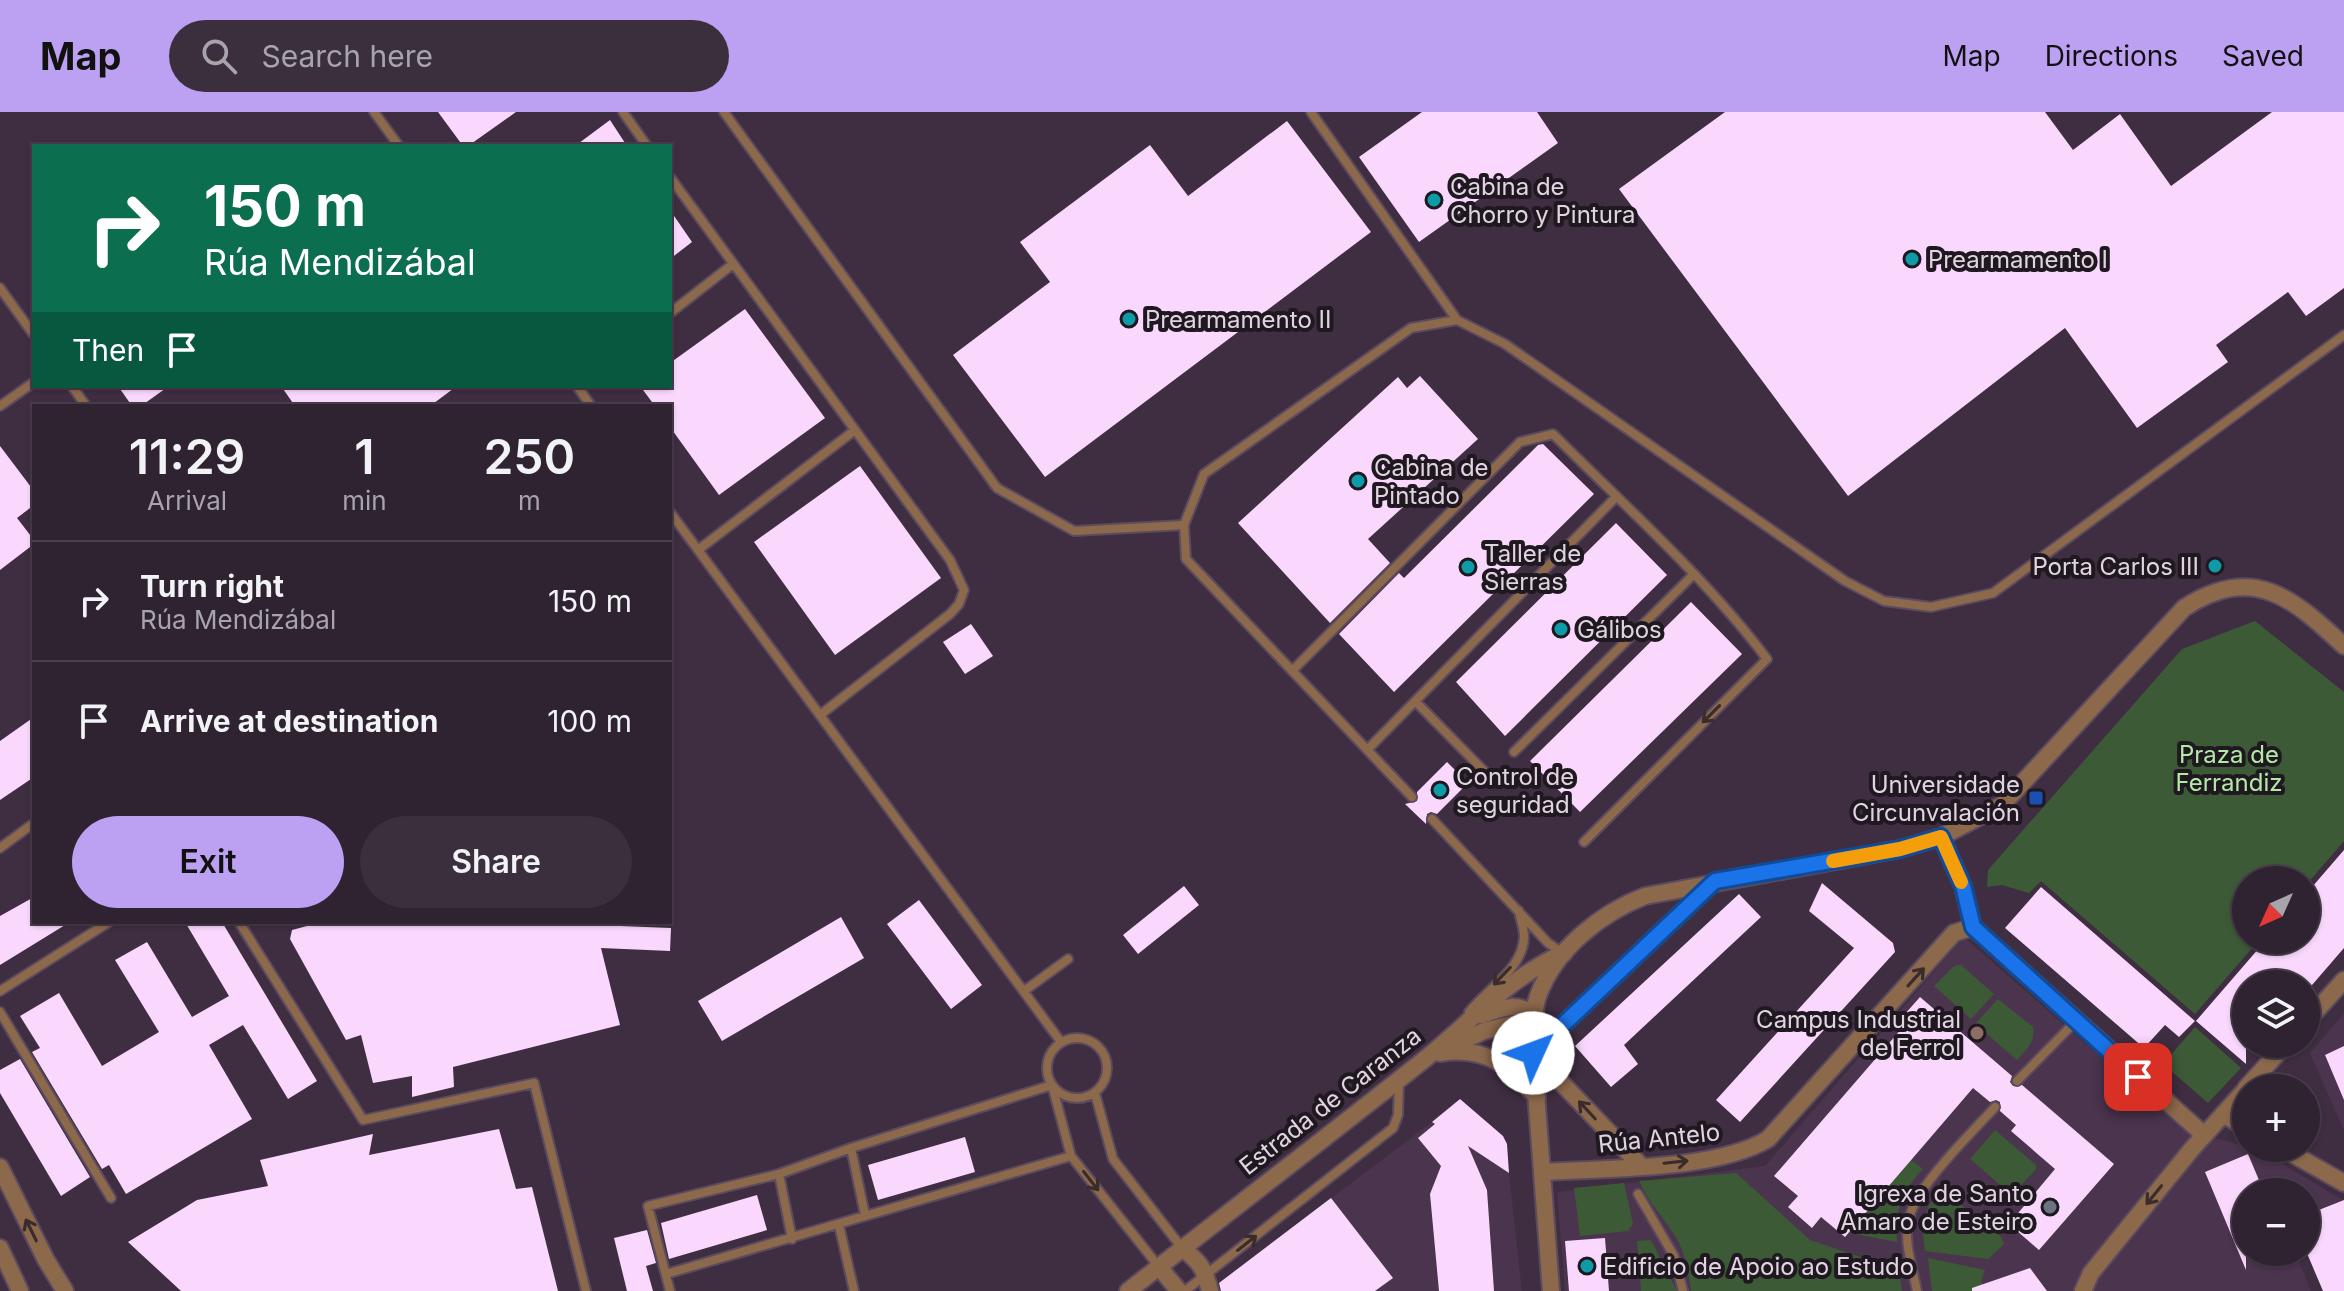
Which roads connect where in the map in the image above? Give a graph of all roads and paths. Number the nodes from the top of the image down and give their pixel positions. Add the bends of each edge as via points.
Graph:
1 (374, 112) edge
2 (623, 112) edge
3 (724, 112) edge
4 (1311, 112) edge
5 (398, 144) edge
6 (646, 144) edge
7 (672, 180) edge
8 (733, 264) junction
9 (0, 288) edge
10 (672, 311) edge
11 (1457, 320) junction
12 (32, 332) edge
13 (2344, 335) edge
14 (32, 383) edge
15 (0, 406) edge
16 (855, 430) junction
17 (1616, 497) junction
18 (672, 515) edge
19 (1184, 525) junction
20 (698, 550) junction
21 (1693, 575) junction
22 (2344, 646) edge
23 (1292, 671) junction
24 (1415, 701) junction
25 (820, 715) junction
26 (1367, 750) junction
27 (1514, 752) dead end
28 (1489, 776) dead end
29 (1412, 797) dead end
30 (1432, 819) dead end
31 (32, 824) edge
32 (1941, 837) junction
33 (1584, 842) dead end
34 (0, 848) edge
35 (1715, 881) junction
36 (1518, 910) junction
37 (106, 924) edge
38 (240, 924) edge
39 (1973, 927) junction
40 (1564, 953) junction
41 (1068, 959) dead end
42 (2344, 980) edge
43 (0, 991) edge
44 (1024, 991) junction
45 (2320, 1007) edge
46 (0, 1012) edge
47 (1472, 1015) junction
48 (1535, 1016) junction
49 (2076, 1021) junction
50 (1454, 1031) junction
51 (1061, 1042) junction
52 (1533, 1053) junction
53 (1429, 1057) junction
54 (2273, 1058) edge
55 (2259, 1074) edge
56 (1399, 1079) junction
57 (2017, 1081) dead end
58 (1052, 1085) junction
59 (1095, 1093) junction
60 (1537, 1097) junction
61 (2232, 1104) edge
62 (1995, 1107) dead end
63 (2223, 1114) junction
64 (2232, 1119) edge
65 (2204, 1135) junction
66 (851, 1148) junction
67 (1071, 1156) junction
68 (2307, 1162) edge
69 (1641, 1166) junction
70 (0, 1167) edge
71 (1542, 1172) junction
72 (779, 1174) junction
73 (2344, 1183) edge
74 (1638, 1194) dead end
75 (111, 1198) dead end
76 (865, 1215) junction
77 (839, 1225) junction
78 (792, 1239) junction
79 (0, 1248) edge
80 (1182, 1248) junction
81 (1159, 1267) junction
82 (666, 1274) junction
83 (1208, 1283) edge
84 (20, 1291) edge
85 (65, 1291) edge
86 (586, 1291) edge
87 (670, 1291) edge
88 (854, 1291) edge
89 (1128, 1291) edge
90 (1182, 1291) edge
91 (1551, 1291) edge
92 (1683, 1291) edge
93 (1917, 1291) edge
94 (2083, 1291) edge

1 - 5 lane
2 - 6 lane
3 - 19 lane via 997,488 1074,531
4 - 11 lane
7 - 8 lane
8 - 10 lane
8 - 16 lane
9 - 12 lane
11 - 13 lane via 1505,344 1845,581 1884,601 1931,607 1993,593
11 - 19 lane via 1411,328 1204,474
14 - 15 lane
16 - 20 lane
16 - 25 lane via 950,560 964,590 950,614
17 - 21 lane
17 - 23 lane via 1553,434 1520,442
17 - 24 lane
18 - 20 lane
19 - 23 lane via 1186,559
20 - 25 lane
21 - 27 lane
21 -> 33 lane via 1767,659
22 - 32 street via 2309,613 2267,591 2241,587 2202,596 2184,608 2002,805
23 - 26 lane
24 - 26 lane
24 - 28 lane
25 - 44 lane
26 - 29 lane
30 - 36 lane
31 - 34 lane
32 - 35 street
32 - 39 street via 1963,886
35 - 40 street via 1618,906
35 - 52 street
36 - 40 lane
36 -> 50 lane via 1524,935 1520,954
37 - 43 lane
38 - 86 lane via 363,1120 534,1083
39 - 49 street
69 -> 39 street, Rúa Antelo via 1718,1158 1768,1139 1954,933
40 - 47 street, Estrada de Caranza
40 - 48 street via 1538,997
41 - 44 lane
42 - 45 street
44 - 51 lane
46 - 75 lane
47 - 48 street via 1513,1006
47 - 50 street, Estrada de Caranza
48 - 52 street
48 - 53 street via 1484,1031
49 - 57 lane
49 - 65 street
50 - 53 street, Estrada de Caranza
51 - 58 lane via 1048,1058
51 - 59 lane via 1078,1038 1102,1050 1107,1069
52 - 60 street
69 -> 52 street
53 - 56 street, Estrada de Caranza
53 - 60 street via 1464,1053 1493,1058
54 - 55 street
56 - 80 street, Estrada de Caranza
83 -> 56 lane via 1393,1128
58 - 59 lane via 1076,1098
58 - 66 lane
58 - 67 lane
59 - 80 lane via 1113,1159
60 - 71 street
61 - 63 street
62 - 93 lane via 1922,1191 1908,1222
63 - 64 street
63 - 65 street
65 -> 94 street via 2091,1273
66 - 72 lane
66 - 76 lane
67 - 76 lane
67 -> 81 lane
68 - 73 street
69 - 71 street, Rúa Antelo
85 -> 70 street
71 - 91 street
72 - 78 lane
72 - 82 lane via 648,1206
74 - 92 lane via 1674,1256
76 - 77 lane
77 - 78 lane
77 - 88 lane
78 - 82 lane
79 - 84 street
80 - 81 street, Estrada de Caranza
80 - 83 street via 1198,1260
81 - 89 street, Estrada de Caranza
81 - 90 street
82 - 87 lane
83 - 90 lane

